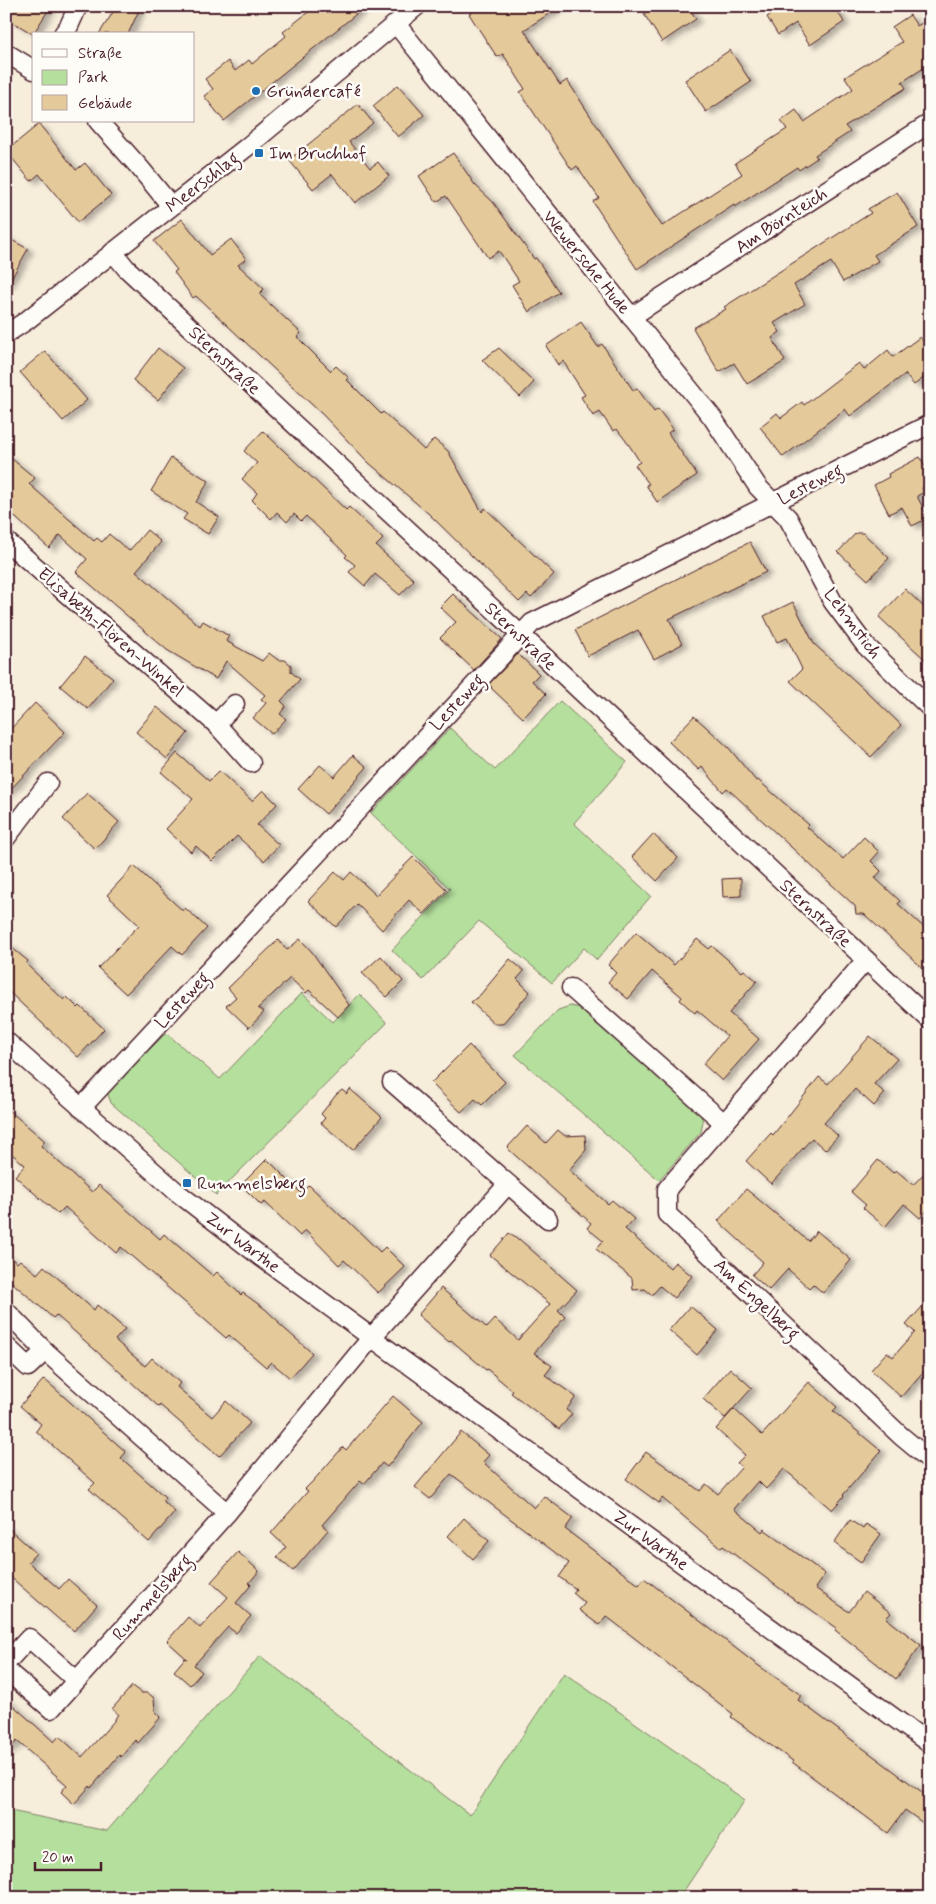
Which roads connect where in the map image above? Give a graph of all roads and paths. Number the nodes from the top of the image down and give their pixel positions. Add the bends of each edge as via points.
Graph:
1 (78, 6) edge
2 (417, 6) edge
3 (396, 24) junction
4 (64, 32) edge
5 (6, 53) edge
6 (32, 68) edge
7 (99, 122) edge
8 (930, 123) edge
9 (171, 206) junction
10 (113, 252) junction
11 (632, 317) junction
12 (6, 334) edge
13 (930, 424) edge
14 (772, 504) junction
15 (6, 541) edge
16 (520, 634) junction
17 (235, 704) dead end
18 (930, 708) edge
19 (216, 724) junction
20 (251, 763) dead end
21 (48, 783) dead end
22 (6, 838) edge
23 (866, 960) junction
24 (571, 988) dead end
25 (930, 1020) edge
26 (6, 1041) edge
27 (392, 1082) dead end
28 (81, 1108) junction
29 (724, 1123) junction
30 (508, 1184) junction
31 (548, 1218) dead end
32 (6, 1311) edge
33 (372, 1336) junction
34 (6, 1346) edge
35 (45, 1351) junction
36 (930, 1460) edge
37 (227, 1513) junction
38 (6, 1663) edge
39 (6, 1670) edge
40 (76, 1680) junction
41 (930, 1744) edge

1 - 4 street
2 - 3 street, Meerschlag
3 - 9 street, Meerschlag
3 - 11 street, Wewersche Hude
5 - 6 street
7 - 9 street
8 - 11 street, Am Börnteich
9 - 10 street, Meerschlag
10 - 12 street, Meerschlag
10 - 16 street, Sternstraße via 126,268
11 - 14 street, Wewersche Hude via 712,417
13 - 14 street, Lesteweg
14 - 16 street, Lesteweg via 532,623
14 - 18 street, Lehmstich via 788,518 832,602 865,645
15 - 19 street, Elisabeth-Flören-Winkel
16 - 23 street, Sternstraße
16 - 28 street, Lesteweg
17 - 19 street
19 - 20 street, Elisabeth-Flören-Winkel
21 - 22 street
23 - 25 street, Sternstraße
23 - 29 street, Am Engelberg
24 - 29 street
26 - 28 street, Zur Warthe
27 - 30 street
28 - 33 street, Zur Warthe via 178,1192 257,1254
29 - 36 street, Am Engelberg via 666,1189 667,1214
30 - 31 street
30 - 33 street
32 - 35 street
33 - 37 street, Rummelsberg
33 - 41 street, Zur Warthe
34 - 35 street via 28,1367
35 - 37 street
37 - 40 street, Rummelsberg
38 - 40 street via 29,1638
39 - 40 street, Rummelsberg via 51,1709

